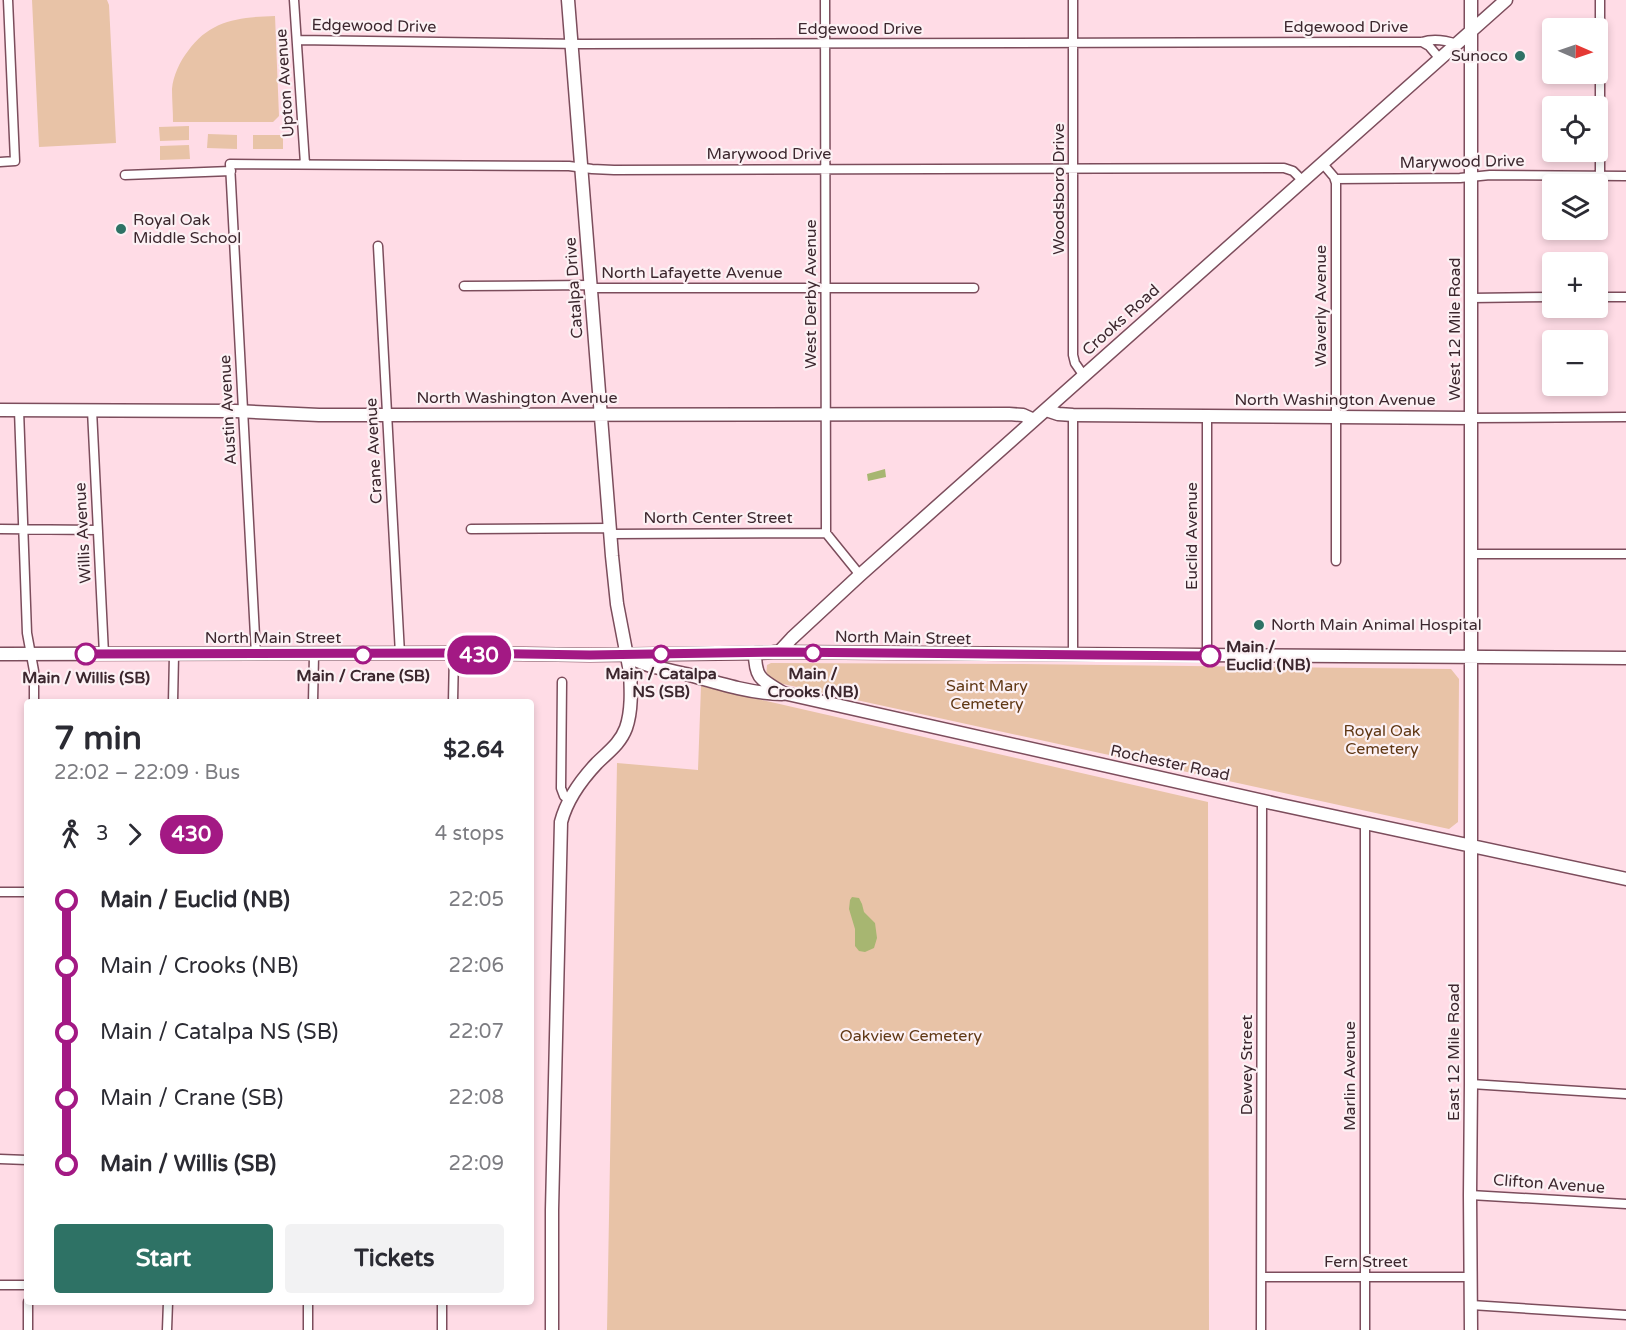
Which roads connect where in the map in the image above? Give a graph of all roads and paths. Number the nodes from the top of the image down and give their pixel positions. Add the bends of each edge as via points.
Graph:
1 (8, 0) edge
2 (294, 0) edge
3 (568, 0) edge
4 (825, 0) edge
5 (1073, 0) edge
6 (1471, 0) edge
7 (1506, 0) edge
8 (1600, 0) edge
9 (1472, 31) junction
10 (297, 40) junction
11 (1422, 42) junction
12 (1073, 43) junction
13 (571, 44) junction
14 (825, 44) junction
15 (1457, 44) junction
16 (1440, 59) junction
17 (0, 162) edge
18 (305, 164) junction
19 (1323, 164) junction
20 (231, 167) junction
21 (581, 168) junction
22 (825, 168) junction
23 (1074, 168) junction
24 (1600, 174) edge
25 (125, 175) dead end
26 (1542, 175) edge
27 (1608, 176) edge
28 (1626, 176) edge
29 (1471, 177) junction
30 (1335, 179) junction
31 (1303, 181) junction
32 (378, 246) dead end
33 (464, 285) dead end
34 (590, 287) junction
35 (825, 287) junction
36 (974, 288) dead end
37 (1542, 297) edge
38 (1608, 297) edge
39 (1626, 297) edge
40 (1471, 298) junction
41 (1084, 376) junction
42 (0, 410) edge
43 (19, 410) junction
44 (92, 410) junction
45 (1046, 410) junction
46 (243, 411) junction
47 (826, 414) junction
48 (387, 415) junction
49 (600, 415) junction
50 (1073, 415) junction
51 (1207, 416) junction
52 (1336, 417) junction
53 (1626, 417) edge
54 (1471, 418) junction
55 (1034, 420) junction
56 (471, 529) dead end
57 (0, 530) edge
58 (23, 530) junction
59 (98, 530) junction
60 (610, 531) junction
61 (826, 533) junction
62 (1471, 554) junction
63 (1626, 554) edge
64 (1336, 561) dead end
65 (860, 575) junction
66 (779, 652) junction
67 (454, 653) junction
68 (755, 653) junction
69 (0, 654) edge
70 (31, 654) junction
71 (104, 654) junction
72 (314, 654) junction
73 (400, 654) junction
74 (174, 655) junction
75 (256, 655) junction
76 (626, 655) junction
77 (1072, 655) junction
78 (1207, 656) junction
79 (1471, 658) junction
80 (1626, 658) edge
81 (562, 682) dead end
82 (783, 693) junction
83 (34, 699) edge
84 (174, 699) edge
85 (313, 699) edge
86 (453, 699) edge
87 (568, 799) junction
88 (1262, 800) junction
89 (1365, 822) junction
90 (1470, 845) junction
91 (1626, 879) edge
92 (0, 892) edge
93 (24, 892) edge
94 (1471, 1084) junction
95 (1626, 1094) edge
96 (0, 1159) edge
97 (24, 1160) edge
98 (1470, 1195) junction
99 (1626, 1204) edge
100 (1262, 1277) junction
101 (1365, 1277) junction
102 (1471, 1277) junction
103 (0, 1285) edge
104 (24, 1285) edge
105 (28, 1305) edge
106 (168, 1305) edge
107 (308, 1305) edge
108 (442, 1305) edge
109 (1471, 1305) junction
110 (1626, 1315) edge
111 (28, 1330) edge
112 (167, 1330) edge
113 (308, 1330) edge
114 (441, 1330) edge
115 (552, 1330) edge
116 (1262, 1330) edge
117 (1365, 1330) edge
118 (1471, 1330) edge

1 - 17 street via 15,161
2 - 10 street, Upton Avenue
3 - 13 main road, Catalpa Drive
4 - 14 street, West Derby Avenue
5 - 12 street, Woodsboro Drive
6 - 9 main road, West 12 Mile Road
7 - 9 main road, Crooks Road
8 - 24 street
9 - 15 main road, Crooks Road
9 - 29 main road, West 12 Mile Road
10 - 13 street, Edgewood Drive
10 - 18 street, Upton Avenue
11 - 12 street, Edgewood Drive
11 - 15 street, Edgewood Drive via 1444,40
11 - 16 street, Edgewood Drive
12 - 14 street, Edgewood Drive
12 - 23 street, Woodsboro Drive
13 - 14 street, Edgewood Drive
13 - 21 main road, Catalpa Drive
14 - 22 street, West Derby Avenue
15 - 16 main road, Crooks Road
16 - 19 main road, Crooks Road
18 - 20 street, Marywood Drive
18 - 21 street, Marywood Drive
19 - 30 street
19 - 31 main road, Crooks Road
20 - 25 street, Marywood Drive
20 - 46 street, Austin Avenue
21 - 22 street, Marywood Drive
21 - 34 main road, Catalpa Drive
22 - 23 street, Marywood Drive
22 - 35 street, West Derby Avenue
23 - 31 street, Marywood Drive via 1284,168
23 - 41 street, Woodsboro Drive via 1073,356
26 - 29 street, Marywood Drive
27 - 28 street, Marywood Drive
29 - 30 street, Marywood Drive
29 - 40 main road, West 12 Mile Road
30 - 52 street, Waverly Avenue
31 - 41 main road, Crooks Road
32 - 48 street, Crane Avenue
33 - 34 street, North Lafayette Avenue
34 - 35 street, North Lafayette Avenue
34 - 49 main road, Catalpa Drive
35 - 36 street, North Lafayette Avenue
35 - 47 street, West Derby Avenue
37 - 40 street
38 - 39 street
40 - 54 main road, West 12 Mile Road
41 - 45 main road, Crooks Road
42 - 43 main road, North Washington Avenue
43 - 44 main road, North Washington Avenue
43 - 58 street
44 - 46 main road, North Washington Avenue
44 - 59 street, Willis Avenue
45 - 50 main road, North Washington Avenue
45 - 55 main road, Crooks Road
46 - 48 main road, North Washington Avenue
46 - 75 street, Austin Avenue
47 - 49 main road, North Washington Avenue
47 - 55 main road, North Washington Avenue via 1010,414
47 - 61 street, West Derby Avenue
48 - 49 main road, North Washington Avenue
48 - 73 street, Crane Avenue
49 - 60 main road, Catalpa Drive
50 - 51 main road, North Washington Avenue
50 - 77 street
51 - 52 main road, North Washington Avenue
51 - 78 street, Euclid Avenue
52 - 54 main road, North Washington Avenue
52 - 64 street, Waverly Avenue
53 - 54 street, North Washington Avenue
54 - 62 main road, West 12 Mile Road
55 - 65 main road, Crooks Road
56 - 60 street, North Center Street
57 - 58 street
58 - 59 street
58 - 70 street
59 - 71 street, Willis Avenue
60 - 61 street, North Center Street
60 - 76 main road, Catalpa Drive
61 - 65 street
62 - 63 street
62 - 79 main road, West 12 Mile Road
65 - 66 main road, Crooks Road
66 - 68 main road
66 - 77 main road, North Main Street
67 - 73 main road, North Main Street
67 - 76 main road, North Main Street
67 - 86 street
68 - 76 main road, North Main Street
68 - 82 main road, Rochester Road via 755,669 761,678
69 - 70 main road, North Main Street
70 - 71 main road, North Main Street
70 - 83 street
71 - 74 main road, North Main Street
72 - 73 main road, North Main Street
72 - 75 main road, North Main Street
72 - 85 street
74 - 75 main road, North Main Street
74 - 84 street
76 - 82 main road via 644,665 771,694
76 - 87 main road, Catalpa Drive via 630,682 625,729 614,749
77 - 78 main road, North Main Street
78 - 79 main road, North Main Street
79 - 80 main road, North Main Street
79 - 90 main road, East 12 Mile Road
81 - 87 street via 561,788
82 - 88 main road, Rochester Road
87 - 115 main road via 560,836
88 - 89 main road, Rochester Road
88 - 100 street, Dewey Street
89 - 90 main road, Rochester Road
89 - 101 street, Marlin Avenue
90 - 91 main road, Rochester Road
90 - 94 main road, East 12 Mile Road
92 - 93 street
94 - 95 street
94 - 98 main road, East 12 Mile Road
96 - 97 street
98 - 99 street, Clifton Avenue
98 - 102 main road, East 12 Mile Road
100 - 101 street, Fern Street
100 - 116 street, Dewey Street
101 - 102 street, Fern Street
101 - 117 street, Marlin Avenue
102 - 109 main road, East 12 Mile Road
103 - 104 street
105 - 111 street
106 - 112 street
107 - 113 street
108 - 114 street
109 - 110 street
109 - 118 main road, East 12 Mile Road

